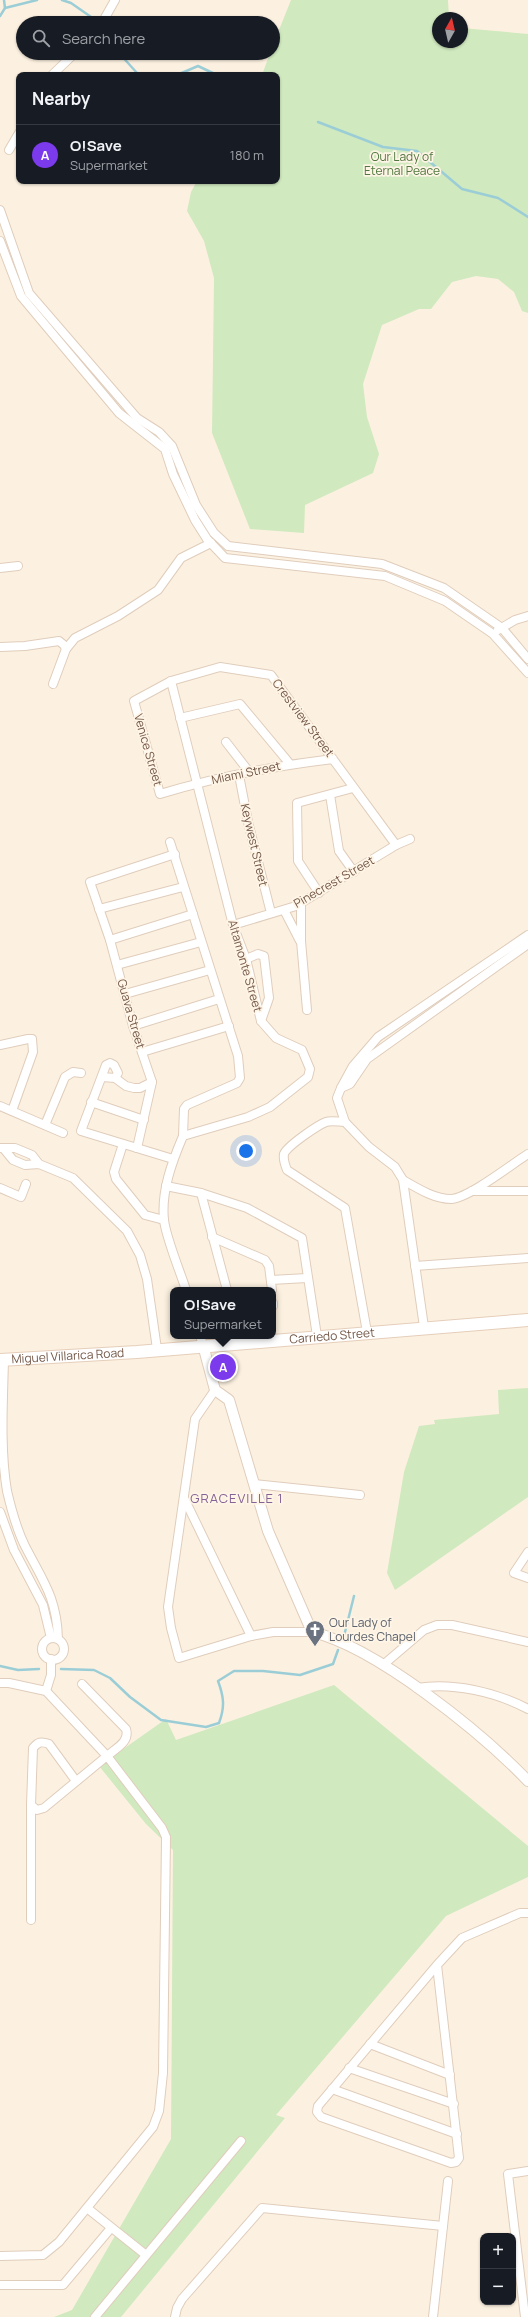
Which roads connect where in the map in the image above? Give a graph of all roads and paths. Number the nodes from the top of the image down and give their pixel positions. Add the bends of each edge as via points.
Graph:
1 (115, 0) edge
2 (106, 16) edge
3 (68, 60) edge
4 (55, 72) edge
5 (16, 138) edge
6 (9, 150) dead end
7 (0, 210) edge
8 (0, 241) edge
9 (211, 543) junction
10 (18, 566) dead end
11 (0, 568) edge
12 (528, 616) edge
13 (502, 628) junction
14 (493, 634) junction
15 (0, 648) edge
16 (66, 649) junction
17 (528, 659) edge
18 (528, 673) edge
19 (170, 681) junction
20 (53, 684) dead end
21 (180, 718) junction
22 (226, 742) dead end
23 (333, 759) junction
24 (290, 764) junction
25 (250, 773) junction
26 (239, 775) junction
27 (196, 783) junction
28 (353, 788) junction
29 (160, 794) joint
30 (330, 795) junction
31 (410, 839) dead end
32 (170, 842) dead end
33 (396, 845) junction
34 (175, 854) junction
35 (354, 872) junction
36 (183, 887) junction
37 (319, 893) junction
38 (302, 903) junction
39 (99, 908) junction
40 (284, 910) junction
41 (271, 913) junction
42 (193, 914) junction
43 (233, 925) junction
44 (528, 935) edge
45 (110, 940) junction
46 (301, 941) junction
47 (201, 942) junction
48 (528, 944) edge
49 (246, 959) junction
50 (117, 965) junction
51 (210, 970) junction
52 (125, 994) junction
53 (219, 999) junction
54 (307, 1010) dead end
55 (261, 1021) junction
56 (133, 1026) junction
57 (229, 1026) junction
58 (0, 1045) edge
59 (142, 1052) junction
60 (81, 1073) dead end
61 (102, 1077) junction
62 (115, 1078) junction
63 (152, 1082) junction
64 (341, 1088) junction
65 (91, 1102) junction
66 (0, 1106) edge
67 (12, 1111) junction
68 (144, 1120) junction
69 (345, 1122) junction
70 (45, 1125) junction
71 (63, 1133) dead end
72 (183, 1136) junction
73 (123, 1144) junction
74 (2, 1148) edge
75 (137, 1148) junction
76 (528, 1154) edge
77 (173, 1159) junction
78 (403, 1180) junction
79 (26, 1184) dead end
80 (166, 1186) junction
81 (0, 1188) edge
82 (472, 1191) junction
83 (528, 1191) edge
84 (201, 1193) junction
85 (164, 1220) junction
86 (212, 1237) junction
87 (528, 1258) edge
88 (415, 1266) junction
89 (307, 1278) junction
90 (271, 1280) junction
91 (185, 1287) edge
92 (226, 1287) edge
93 (272, 1287) edge
94 (528, 1320) edge
95 (424, 1327) junction
96 (367, 1332) junction
97 (317, 1336) junction
98 (276, 1337) edge
99 (230, 1339) edge
100 (201, 1340) edge
101 (157, 1349) junction
102 (137, 1352) joint
103 (2, 1360) edge
104 (215, 1390) junction
105 (254, 1484) junction
106 (360, 1495) dead end
107 (184, 1497) junction
108 (0, 1512) edge
109 (528, 1552) edge
110 (528, 1578) edge
111 (312, 1632) junction
112 (251, 1636) junction
113 (54, 1639) junction
114 (528, 1642) edge
115 (51, 1659) junction
116 (383, 1665) junction
117 (0, 1684) edge
118 (82, 1684) dead end
119 (417, 1688) junction
120 (46, 1691) junction
121 (528, 1709) edge
122 (107, 1756) junction
123 (76, 1781) junction
124 (528, 1781) edge
125 (31, 1805) junction
126 (528, 1913) edge
127 (31, 1920) dead end
128 (437, 1965) junction
129 (370, 2044) junction
130 (349, 2068) junction
131 (450, 2075) junction
132 (332, 2089) junction
133 (454, 2104) junction
134 (457, 2134) junction
135 (241, 2141) dead end
136 (528, 2171) edge
137 (448, 2182) dead end
138 (87, 2208) junction
139 (443, 2226) junction
140 (111, 2228) junction
141 (0, 2256) edge
142 (146, 2256) junction
143 (0, 2285) edge
144 (95, 2317) edge
145 (175, 2317) edge
146 (433, 2317) edge
147 (525, 2317) edge

1 - 2 street
3 - 4 street
5 - 6 street
7 - 13 street via 29,293 137,418 159,432 172,446 196,505 214,533 228,546 382,564 444,588
8 - 9 street via 21,296 119,413 165,449 173,474 195,520
9 - 14 street via 225,558 385,576 446,601
9 - 16 street via 181,558 158,590 118,616 74,638
10 - 11 street
12 - 13 street
13 - 14 street
13 - 17 street
14 - 18 street
15 - 16 street via 59,641
16 - 20 street
19 - 21 street, Altamonte Street
19 - 23 street, Crestview Street via 220,667 271,675
19 - 29 street, Venice Street via 134,701
21 - 24 street via 240,704
21 - 27 street, Altamonte Street
22 - 25 street
23 - 24 street, Miami Street
23 - 28 street, Crestview Street
24 - 25 street, Miami Street
25 - 26 street, Miami Street
26 - 27 street, Miami Street
26 - 41 street, Keywest Street
27 - 29 street, Miami Street
27 - 43 street, Altamonte Street
28 - 30 street
28 - 33 street, Crestview Street
30 - 35 street via 339,851
30 - 37 street via 297,803 298,861
31 - 33 street, Pinecrest Street
32 - 34 street
33 - 35 street, Pinecrest Street
34 - 36 street
34 - 39 street, Guava Street via 90,882
35 - 37 street, Pinecrest Street
36 - 39 street
36 - 42 street
37 - 38 street, Pinecrest Street
38 - 40 street, Pinecrest Street
38 - 46 street
39 - 45 street, Guava Street
40 - 41 street, Pinecrest Street
40 - 46 street
41 - 43 street, Pinecrest Street
42 - 45 street
42 - 47 street
43 - 49 street, Altamonte Street
44 - 64 street via 378,1037 352,1066
45 - 50 street, Guava Street
46 - 54 street
47 - 50 street
47 - 51 street
48 - 64 street via 367,1059 350,1084
49 - 55 street, Altamonte Street
49 - 55 street via 258,954 264,956 269,998
50 - 52 street, Guava Street
51 - 52 street
51 - 53 street
52 - 56 street, Guava Street
53 - 56 street
53 - 57 street
55 - 72 street, Altamonte Street via 276,1038 302,1050 310,1069 308,1078 270,1107 248,1117
56 - 59 street, Guava Street
57 - 59 street
57 - 72 street via 238,1056 239,1080 187,1105 184,1109
58 - 67 street via 28,1039 32,1039 33,1043 33,1052
59 - 63 street, Guava Street
60 - 70 street via 73,1072 65,1077
61 - 62 street
61 - 62 street via 106,1065 110,1063 118,1073
61 - 65 street
62 - 63 street via 134,1088
63 - 68 street
64 - 69 street via 338,1098
65 - 68 street
65 - 73 street via 81,1131
66 - 67 street
67 - 70 street
68 - 75 street
69 - 78 street via 369,1147 395,1167
69 - 96 street via 328,1121 321,1124 288,1148 284,1162 287,1170 345,1208
70 - 71 street
72 - 77 street
73 - 75 street
73 - 85 street via 114,1172 116,1178 145,1214
74 - 101 street via 13,1160 25,1165 39,1164 73,1178 127,1231 135,1243 147,1279
75 - 77 street
76 - 82 street
77 - 80 street
78 - 82 street via 439,1197 452,1199
78 - 88 street
79 - 81 street via 21,1197
80 - 84 street
80 - 85 street
82 - 83 street
84 - 86 street
84 - 89 street via 247,1208 302,1238
85 - 91 street
86 - 90 street via 265,1260 269,1266
86 - 92 street
87 - 88 street
88 - 95 street
89 - 90 street
89 - 97 street
90 - 93 street
94 - 95 main road, Carriedo Street
95 - 96 main road, Carriedo Street
96 - 97 main road, Carriedo Street
97 - 98 main road, Carriedo Street
99 - 100 main road, Carriedo Street
100 - 101 main road, Carriedo Street
100 - 104 street
101 - 102 main road, Carriedo Street
102 - 103 main road, Miguel Villarica Road
103 - 113 street via 3,1458 7,1490 24,1544 52,1597 57,1617
104 - 105 street via 229,1400
104 - 107 street via 195,1419
105 - 106 street
105 - 111 street via 268,1531
107 - 112 street
107 - 112 street via 168,1607 170,1628 179,1658
108 - 113 street via 14,1550 43,1604
109 - 110 street via 514,1573
111 - 112 street via 272,1632
111 - 116 street via 329,1636
113 - 115 street via 62,1644 62,1654
113 - 115 street via 45,1641 42,1650 45,1656
114 - 116 street via 452,1625 437,1625 424,1630
115 - 120 street via 51,1675
116 - 119 street
117 - 120 street via 9,1683
118 - 122 street via 128,1734 125,1741
119 - 121 street via 445,1686 506,1699
119 - 124 street
120 - 122 street
122 - 123 street
122 - 138 street via 162,1828 166,1837 163,2074 159,2111 153,2127
123 - 125 street via 44,1808 37,1810
123 - 125 street via 49,1744 37,1743 33,1748
125 - 127 street
126 - 128 street via 462,1938
128 - 129 street
128 - 131 street
129 - 130 street
129 - 131 street
130 - 132 street
130 - 133 street
131 - 133 street
132 - 134 street
132 - 134 street via 318,2106 317,2112 321,2117 451,2163 459,2158
133 - 134 street
135 - 142 street
136 - 147 street via 508,2174
137 - 139 street
138 - 140 street
138 - 141 street via 59,2242 43,2255
139 - 145 street via 262,2208 182,2299
139 - 146 street
140 - 142 street
140 - 143 street via 63,2285
142 - 144 street

